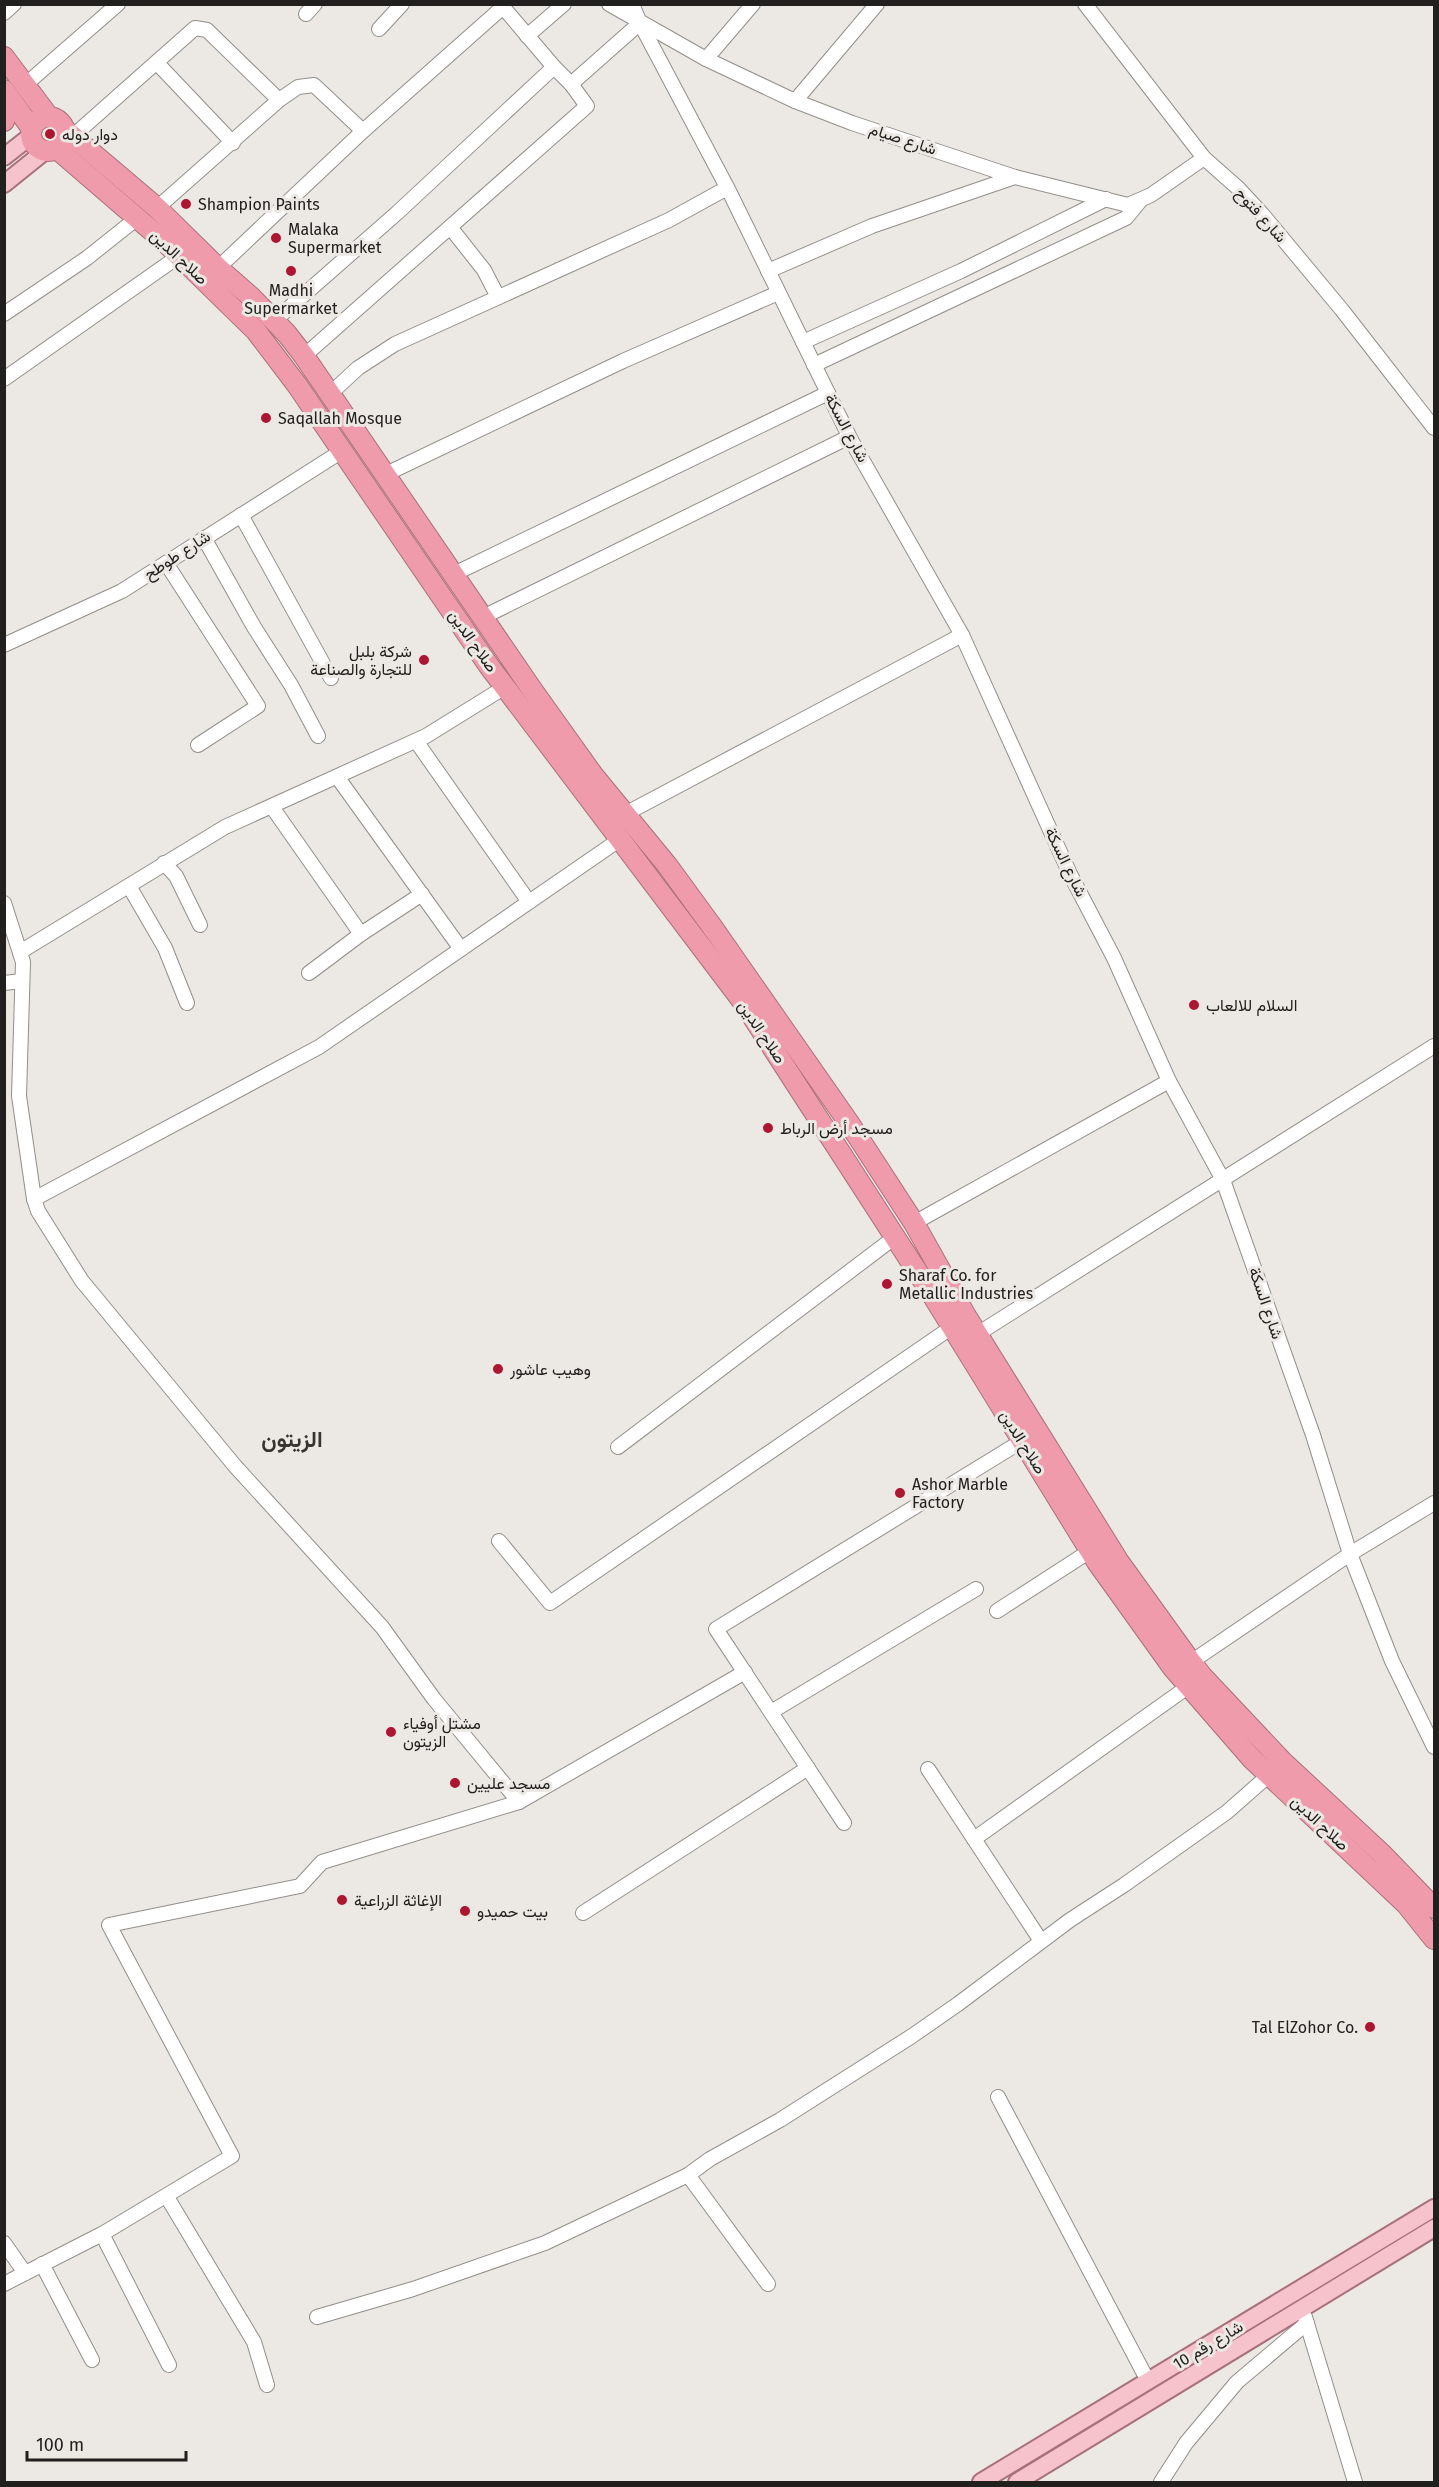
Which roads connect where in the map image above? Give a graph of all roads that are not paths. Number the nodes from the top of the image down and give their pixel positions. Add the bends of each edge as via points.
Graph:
1 (15, 4) edge
2 (118, 4) edge
3 (402, 4) edge
4 (564, 4) edge
5 (609, 4) edge
6 (632, 4) edge
7 (753, 4) edge
8 (877, 4) edge
9 (1085, 4) edge
10 (4, 13) edge
11 (640, 23) junction
12 (379, 29) dead end
13 (527, 36) junction
14 (4, 57) edge
15 (706, 60) junction
16 (157, 63) junction
17 (554, 67) junction
18 (571, 84) junction
19 (25, 85) junction
20 (4, 90) edge
21 (279, 100) junction
22 (795, 100) junction
23 (4, 101) edge
24 (49, 117) junction
25 (4, 121) edge
26 (363, 131) junction
27 (32, 132) junction
28 (60, 142) junction
29 (232, 143) junction
30 (4, 157) edge
31 (1204, 159) junction
32 (1015, 177) junction
33 (4, 184) edge
34 (727, 188) junction
35 (1106, 199) junction
36 (1140, 201) junction
37 (158, 208) junction
38 (136, 219) junction
39 (450, 227) junction
40 (179, 256) junction
41 (218, 268) junction
42 (768, 271) junction
43 (778, 294) junction
44 (498, 297) junction
45 (4, 314) edge
46 (274, 321) junction
47 (803, 342) junction
48 (304, 356) junction
49 (814, 365) junction
50 (4, 379) edge
51 (331, 393) junction
52 (828, 393) junction
53 (1433, 424) edge
54 (851, 440) junction
55 (342, 451) junction
56 (386, 474) junction
57 (241, 515) junction
58 (204, 538) junction
59 (166, 563) junction
60 (454, 574) junction
61 (483, 617) junction
62 (962, 635) junction
63 (4, 645) edge
64 (331, 678) dead end
65 (505, 687) junction
66 (318, 736) dead end
67 (416, 741) junction
68 (198, 745) dead end
69 (338, 778) junction
70 (272, 807) junction
71 (626, 814) junction
72 (619, 840) junction
73 (164, 863) junction
74 (129, 886) junction
75 (422, 894) junction
76 (529, 902) junction
77 (4, 903) edge
78 (200, 925) dead end
79 (361, 934) junction
80 (461, 949) junction
81 (20, 952) junction
82 (309, 973) dead end
83 (22, 981) junction
84 (4, 983) edge
85 (187, 1003) dead end
86 (1434, 1046) edge
87 (1169, 1082) junction
88 (1223, 1180) junction
89 (34, 1199) junction
90 (914, 1223) junction
91 (895, 1237) junction
92 (952, 1328) junction
93 (979, 1333) junction
94 (1022, 1442) junction
95 (618, 1447) dead end
96 (1434, 1503) edge
97 (499, 1541) dead end
98 (1090, 1551) junction
99 (1350, 1554) junction
100 (976, 1589) dead end
101 (997, 1611) dead end
102 (1191, 1662) junction
103 (745, 1672) junction
104 (1189, 1686) junction
105 (771, 1712) junction
106 (1429, 1720) edge
107 (1434, 1747) edge
108 (808, 1768) junction
109 (928, 1768) dead end
110 (1269, 1775) junction
111 (519, 1802) junction
112 (843, 1823) dead end
113 (974, 1839) junction
114 (1434, 1908) edge
115 (584, 1913) dead end
116 (1434, 1939) edge
117 (1041, 1941) junction
118 (998, 2097) dead end
119 (688, 2175) junction
120 (167, 2196) junction
121 (1434, 2208) edge
122 (1434, 2228) edge
123 (102, 2234) junction
124 (4, 2243) edge
125 (42, 2264) junction
126 (25, 2273) junction
127 (4, 2284) edge
128 (768, 2284) dead end
129 (1296, 2293) junction
130 (1304, 2316) junction
131 (317, 2317) dead end
132 (92, 2360) dead end
133 (169, 2365) dead end
134 (1148, 2381) junction
135 (267, 2385) dead end
136 (981, 2482) edge
137 (1017, 2482) edge
138 (1161, 2482) edge
139 (1355, 2482) edge

1 - 10 street
2 - 19 street
3 - 12 street
4 - 13 street
5 - 11 street, شارع صيام
6 - 11 street, شارع السكة
7 - 15 street
8 - 22 street
9 - 31 street, شارع فتوح
11 - 15 street, شارع صيام
11 - 18 street
11 - 34 street, شارع السكة
13 - 17 street
13 - 26 street via 503,7
14 - 19 highway
15 - 22 street, شارع صيام
16 - 21 street via 195,28 207,30
16 - 28 street
16 - 29 street
17 - 18 street
17 - 46 street
18 - 39 street via 587,106
19 - 24 highway
20 - 27 highway
21 - 26 street via 298,87 314,85
21 - 29 street
22 - 32 street, شارع صيام
23 - 25 highway
24 - 27 highway via 39,120
24 - 28 highway via 59,121
26 - 41 street
27 - 28 highway via 36,145
27 - 30 main road
28 - 33 main road
28 - 37 highway, صلاح الدين
28 - 38 highway, صلاح الدين
29 - 37 street
31 - 36 street
31 - 53 street, شارع فتوح via 1263,215
32 - 35 street, شارع صيام
32 - 42 street via 872,226
34 - 42 street, شارع السكة
34 - 44 street via 669,219
35 - 36 street, شارع صيام via 1128,205
35 - 47 street via 961,271
36 - 49 street via 1126,218
37 - 41 highway, صلاح الدين
38 - 40 highway, صلاح الدين
38 - 45 street via 87,258
39 - 44 street via 484,270
39 - 48 street
40 - 50 street
40 - 55 highway, صلاح الدين via 256,331
41 - 46 highway, صلاح الدين
42 - 43 street, شارع السكة
43 - 47 street, شارع السكة
43 - 56 street via 623,361
44 - 51 street via 377,354
46 - 48 highway, صلاح الدين
47 - 49 street, شارع السكة
48 - 51 highway, صلاح الدين
49 - 52 street, شارع السكة
51 - 56 highway, صلاح الدين
52 - 54 street, شارع السكة
52 - 60 street
54 - 61 street via 847,438
54 - 62 street, شارع السكة
55 - 57 street, شارع طوطح
55 - 65 highway, صلاح الدين
56 - 60 highway, صلاح الدين
57 - 58 street, شارع طوطح
57 - 64 street
58 - 59 street, شارع طوطح
58 - 66 street
59 - 63 street, شارع طوطح via 122,591
59 - 68 street via 258,706
60 - 61 highway, صلاح الدين
61 - 71 highway, صلاح الدين via 586,765
62 - 71 street
62 - 87 street, شارع السكة
65 - 67 street
65 - 72 highway, صلاح الدين
67 - 69 street
67 - 76 street
69 - 70 street
69 - 75 street
70 - 73 street via 225,827
70 - 79 street
71 - 90 highway, صلاح الدين via 753,982
72 - 76 street
72 - 91 highway, صلاح الدين via 743,1002
73 - 74 street
73 - 78 street via 176,876
74 - 81 street
74 - 85 street via 165,948
75 - 79 street
75 - 80 street
76 - 80 street
77 - 81 street
79 - 82 street
80 - 89 street via 320,1047
81 - 83 street
83 - 84 street
83 - 89 street via 19,1096
86 - 88 street
87 - 88 street, شارع السكة
87 - 90 street
88 - 93 street
88 - 99 street, شارع السكة via 1313,1435
89 - 111 street via 82,1281 235,1466 382,1627 434,1699
90 - 93 highway, صلاح الدين
91 - 92 highway, صلاح الدين
91 - 95 street
92 - 94 highway, صلاح الدين
92 - 97 street via 550,1603
93 - 102 highway, صلاح الدين via 1119,1562
94 - 98 highway, صلاح الدين
94 - 103 street via 717,1629
96 - 99 street
98 - 101 street
98 - 104 highway, صلاح الدين
99 - 102 street
99 - 106 street, شارع السكة via 1392,1661
100 - 105 street
102 - 114 highway, صلاح الدين via 1283,1762
103 - 105 street
103 - 111 street
104 - 110 highway, صلاح الدين
104 - 113 street
105 - 108 street
106 - 107 street, شارع السكة
108 - 112 street
108 - 115 street
109 - 113 street
110 - 116 highway, صلاح الدين via 1406,1904
110 - 117 street via 1227,1812
111 - 120 street via 322,1862 300,1886 109,1925 232,2157
113 - 117 street
117 - 119 street via 912,2036
118 - 134 street
119 - 128 street
119 - 131 street via 545,2243 413,2289
120 - 123 street
120 - 135 street via 254,2342
121 - 129 main road, شارع رقم 10
122 - 130 main road, شارع رقم 10
123 - 125 street
123 - 133 street
124 - 126 street
125 - 126 street
125 - 132 street
126 - 127 street
129 - 130 street
129 - 134 main road, شارع رقم 10
130 - 137 main road, شارع رقم 10
130 - 138 street via 1237,2382 1186,2443
130 - 139 street
134 - 136 main road, شارع رقم 10

